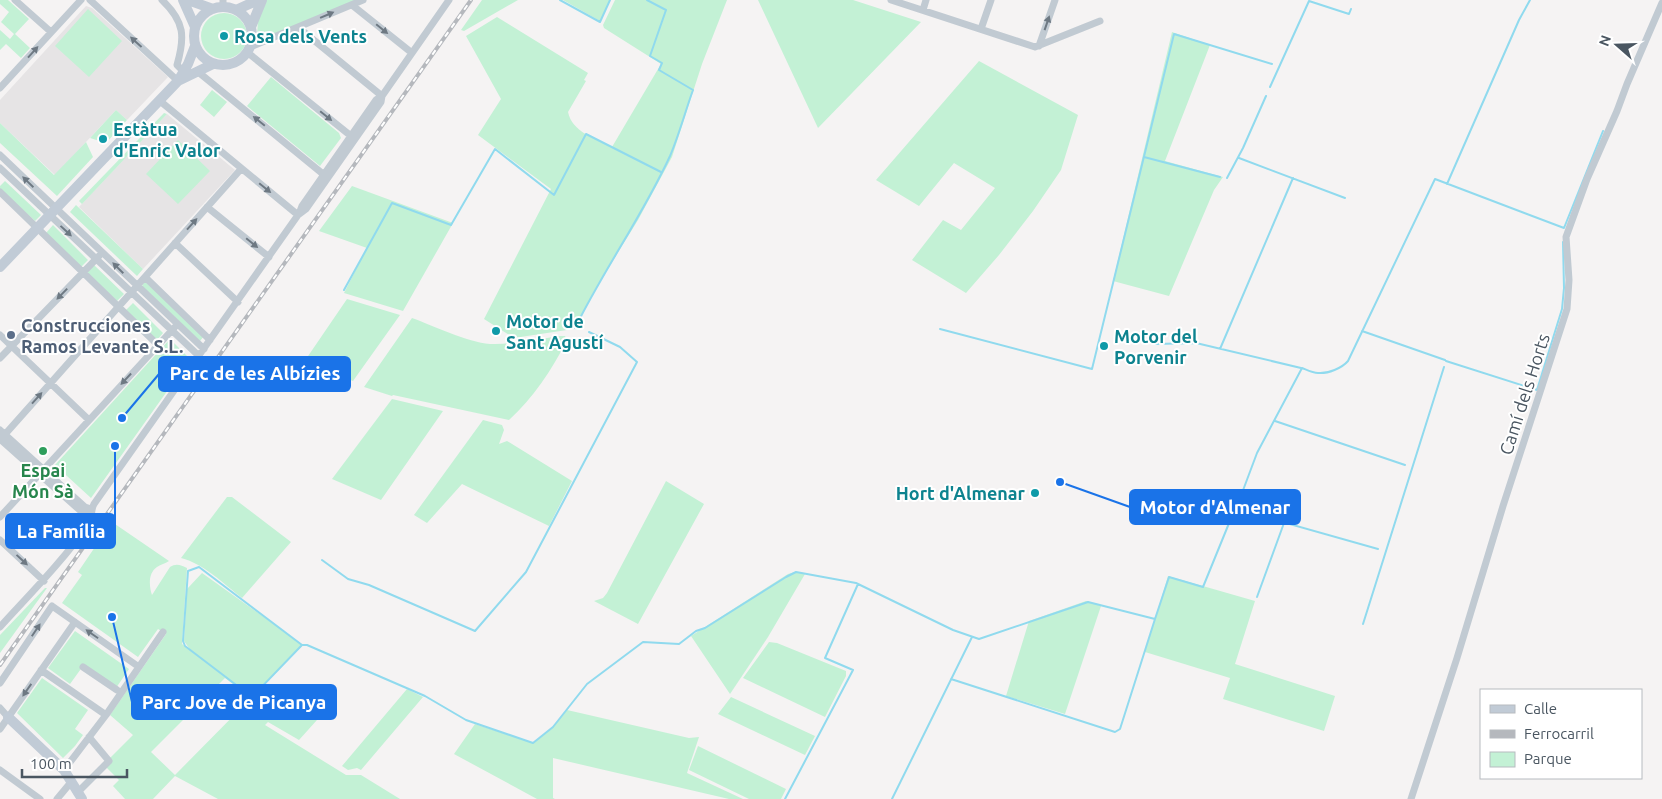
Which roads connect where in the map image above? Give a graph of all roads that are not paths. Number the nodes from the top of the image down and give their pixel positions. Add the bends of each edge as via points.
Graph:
1 (15, 0) edge
2 (81, 0) edge
3 (90, 0) edge
4 (162, 0) edge
5 (183, 0) edge
6 (188, 0) edge
7 (260, 0) edge
8 (364, 0) edge
9 (449, 0) edge
10 (891, 0) edge
11 (926, 0) edge
12 (991, 0) edge
13 (1055, 0) edge
14 (1662, 3) edge
15 (219, 5) edge
16 (352, 5) junction
17 (236, 10) junction
18 (923, 10) junction
19 (1100, 21) dead end
20 (195, 27) junction
21 (251, 27) junction
22 (299, 28) junction
23 (981, 29) junction
24 (51, 32) junction
25 (195, 46) junction
26 (1038, 46) junction
27 (248, 49) junction
28 (412, 53) junction
29 (213, 64) junction
30 (197, 71) junction
31 (184, 72) junction
32 (175, 78) junction
33 (0, 88) edge
34 (382, 96) junction
35 (160, 101) junction
36 (351, 136) junction
37 (0, 155) edge
38 (12, 166) junction
39 (241, 169) junction
40 (2, 174) edge
41 (324, 174) junction
42 (0, 192) edge
43 (207, 207) junction
44 (53, 212) junction
45 (298, 216) junction
46 (38, 228) junction
47 (175, 243) junction
48 (102, 253) junction
49 (269, 257) junction
50 (96, 260) junction
51 (0, 267) edge
52 (83, 273) junction
53 (145, 278) junction
54 (137, 287) junction
55 (131, 293) junction
56 (238, 302) junction
57 (119, 307) junction
58 (177, 325) junction
59 (171, 330) junction
60 (0, 336) edge
61 (210, 340) junction
62 (158, 344) junction
63 (12, 346) junction
64 (204, 350) junction
65 (199, 356) junction
66 (0, 358) edge
67 (50, 384) junction
68 (89, 420) junction
69 (1, 437) edge
70 (41, 472) junction
71 (92, 512) junction
72 (0, 516) edge
73 (0, 540) edge
74 (44, 581) junction
75 (75, 622) junction
76 (1, 623) edge
77 (163, 632) dead end
78 (83, 667) dead end
79 (139, 667) junction
80 (41, 670) junction
81 (0, 683) edge
82 (116, 690) dead end
83 (0, 708) edge
84 (106, 715) junction
85 (8, 717) junction
86 (0, 729) edge
87 (89, 737) junction
88 (0, 770) edge
89 (64, 770) junction
90 (72, 781) junction
91 (80, 795) edge
92 (40, 799) edge
93 (58, 799) edge
94 (1411, 799) edge

1 - 24 street
2 - 24 street
32 -> 3 street
4 - 31 street via 181,25 182,46 177,65
5 - 20 street
6 - 15 street
7 - 17 street
7 - 21 street
8 - 16 street
9 - 28 street
10 - 18 street
11 - 18 street
12 - 23 street
26 -> 13 street
14 - 94 street, Camí dels Horts via 1586,179 1566,237 1567,310
15 - 17 street
15 - 20 street via 205,13
22 -> 16 street
16 -> 28 street
17 - 21 street
18 - 23 street
19 - 26 street
20 - 25 street
21 - 27 street via 252,39
22 - 27 street
22 - 34 street
23 - 26 street
33 -> 24 street
25 - 29 street via 205,60
25 - 31 street
27 - 29 street via 231,64
27 -> 36 street
28 - 34 street
29 - 30 street
30 - 32 street
41 -> 30 street
31 - 32 street
32 - 35 street
34 - 36 street
34 - 45 street via 381,102
35 - 39 street
35 - 44 street
36 - 41 street
37 - 38 street
38 - 40 street
44 -> 38 street
39 - 43 street
39 -> 45 street
40 - 44 street
41 - 45 street
42 - 46 street
47 -> 43 street
43 -> 49 street
44 - 46 street
44 - 48 street
44 -> 50 street
45 - 49 street
46 - 51 street
46 - 52 street
47 - 53 street
47 - 56 street
48 - 50 street
54 -> 48 street
49 - 56 street
50 - 52 street
50 - 55 street
52 - 57 street
52 -> 63 street
53 - 54 street
53 - 61 street
54 - 55 street
54 - 58 street
55 - 57 street
55 - 59 street
56 - 61 street
57 - 62 street
57 - 67 street
58 - 59 street
58 - 64 street
59 - 62 street
59 - 65 street
60 - 63 street
61 - 64 street
62 -> 68 street
63 - 66 street
63 - 67 street
64 - 65 street
65 - 71 street
67 - 68 street
69 -> 67 street
68 - 70 street
69 - 70 street
70 - 71 street
70 - 72 street
71 - 74 street via 90,523
73 -> 74 street
74 - 76 street
79 -> 75 street
75 - 80 street
81 -> 75 street via 52,606
77 - 79 street
78 - 82 street
79 - 84 street
80 - 84 street
80 -> 85 street
83 - 85 street
84 - 87 street
85 - 86 street
85 - 89 street
87 - 89 street
87 - 91 street via 109,762
88 - 92 street
89 - 90 street
90 - 91 street
90 - 93 street

